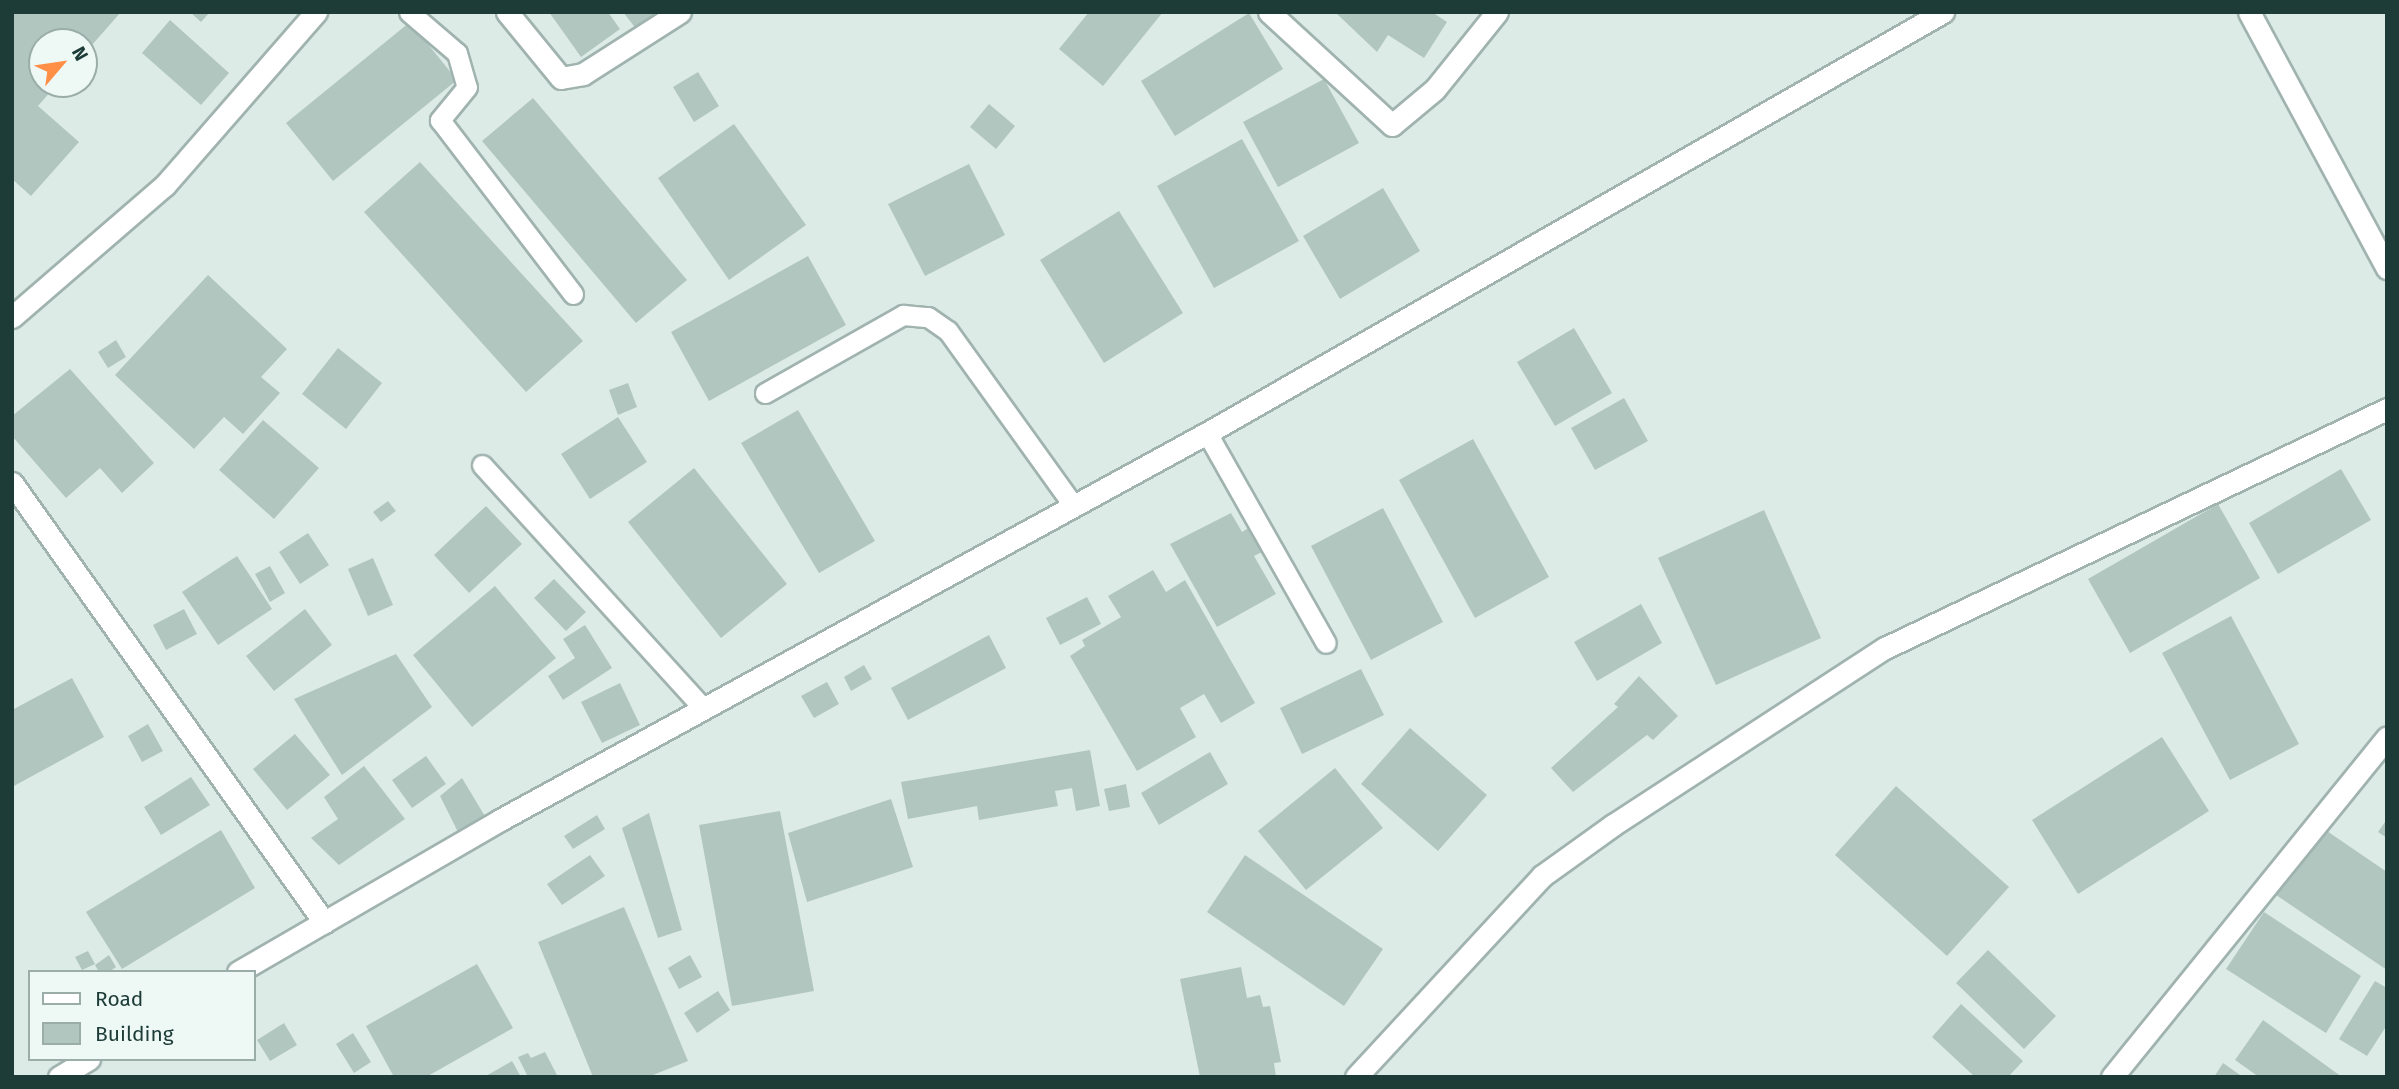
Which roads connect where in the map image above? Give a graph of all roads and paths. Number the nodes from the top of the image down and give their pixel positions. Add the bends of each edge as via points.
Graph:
1 (316, 12) edge
2 (408, 12) edge
3 (507, 12) edge
4 (680, 12) edge
5 (1269, 12) edge
6 (1497, 12) edge
7 (1943, 12) edge
8 (2249, 12) edge
9 (2387, 268) edge
10 (573, 294) dead end
11 (12, 317) edge
12 (765, 393) dead end
13 (2387, 409) edge
14 (1208, 433) junction
15 (482, 465) dead end
16 (12, 483) edge
17 (1073, 505) junction
18 (1326, 643) dead end
19 (704, 709) junction
20 (2387, 738) edge
21 (324, 922) junction
22 (241, 970) edge
23 (86, 1061) edge
24 (59, 1077) edge
25 (1356, 1077) edge
26 (2112, 1077) edge

1 - 11 street via 165,185
2 - 10 lane via 457,53 467,88 440,120
3 - 4 street via 561,78 583,74
5 - 6 street via 1392,125 1435,89
7 - 14 street
8 - 9 street
12 - 17 lane via 903,315 928,317 948,331
13 - 25 street via 1874,656 1542,876
14 - 17 street
14 - 18 lane
15 - 19 lane
16 - 21 street
17 - 19 street
19 - 21 street
20 - 26 street
21 - 22 street
23 - 24 street

